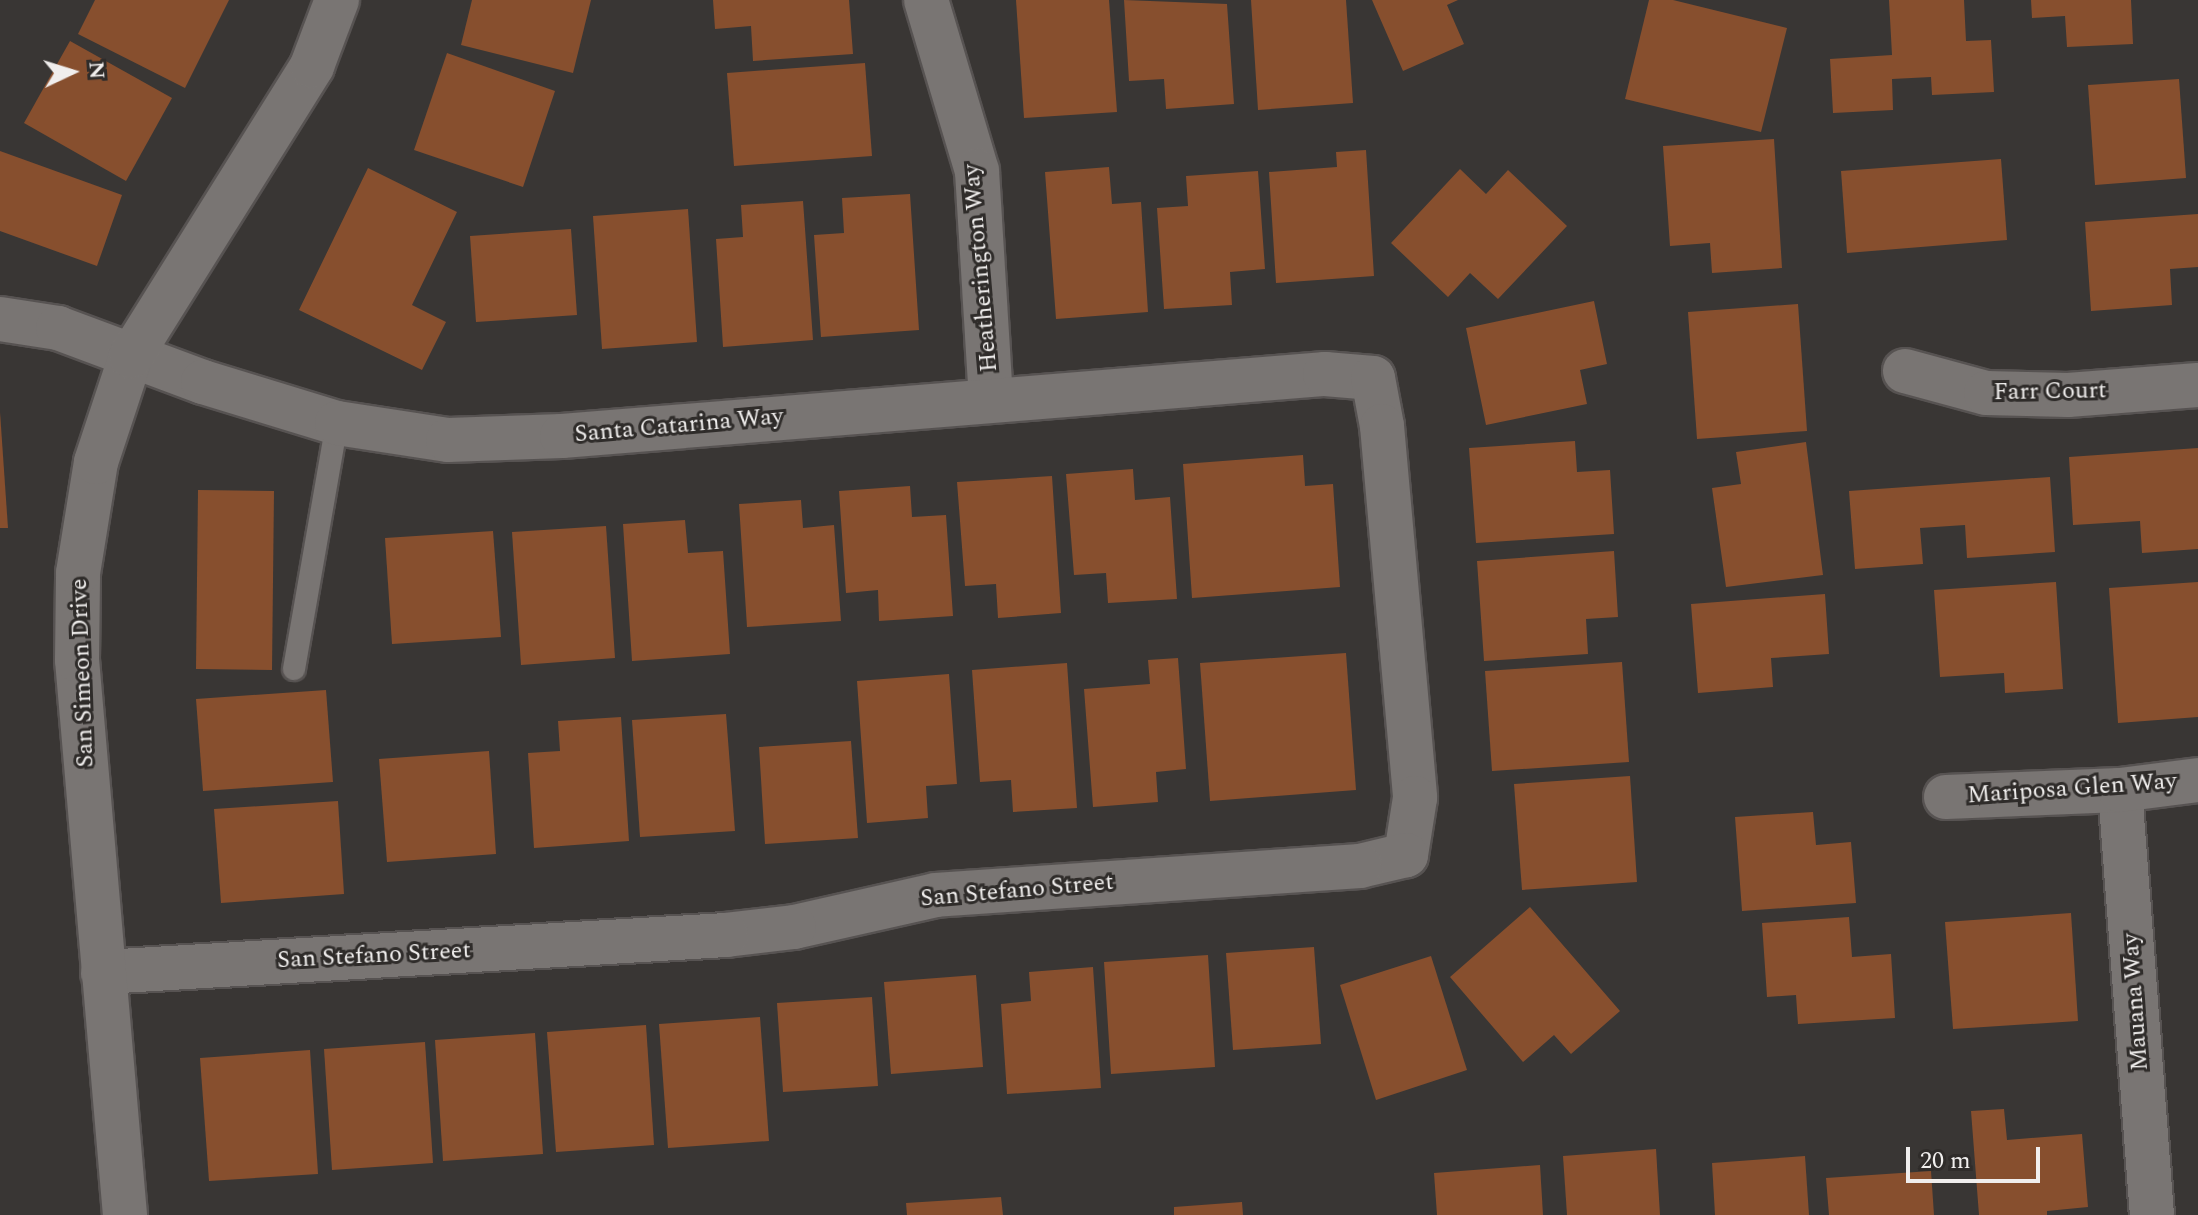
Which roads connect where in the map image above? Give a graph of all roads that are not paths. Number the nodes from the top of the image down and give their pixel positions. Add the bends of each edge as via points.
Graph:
1 (337, 0) edge
2 (926, 0) edge
3 (0, 319) edge
4 (131, 356) junction
5 (1905, 371) dead end
6 (1373, 378) joint
7 (2198, 385) edge
8 (991, 399) junction
9 (337, 423) junction
10 (294, 669) dead end
11 (2198, 780) edge
12 (2120, 790) junction
13 (1946, 797) dead end
14 (103, 972) junction
15 (125, 1215) edge
16 (2152, 1215) edge

1 - 4 street, San Simeon Drive via 312,66
2 - 8 street, Heatherington Way via 977,171
3 - 4 street, Santa Catarina Way via 58,328
4 - 9 street, Santa Catarina Way
4 - 14 street, San Simeon Drive via 96,462 78,573 77,660
5 - 7 street, Farr Court via 1986,393 2068,395
6 - 8 street, Santa Catarina Way via 1325,374
6 - 14 street, San Stefano Street via 1415,798 1406,855 1360,866 936,895 794,927 726,935
8 - 9 street, Santa Catarina Way via 562,436 448,440
9 - 10 lane
11 - 12 street, Mariposa Glen Way
12 - 13 street, Mariposa Glen Way
12 - 16 street, Mauana Way
14 - 15 street, San Simeon Drive

